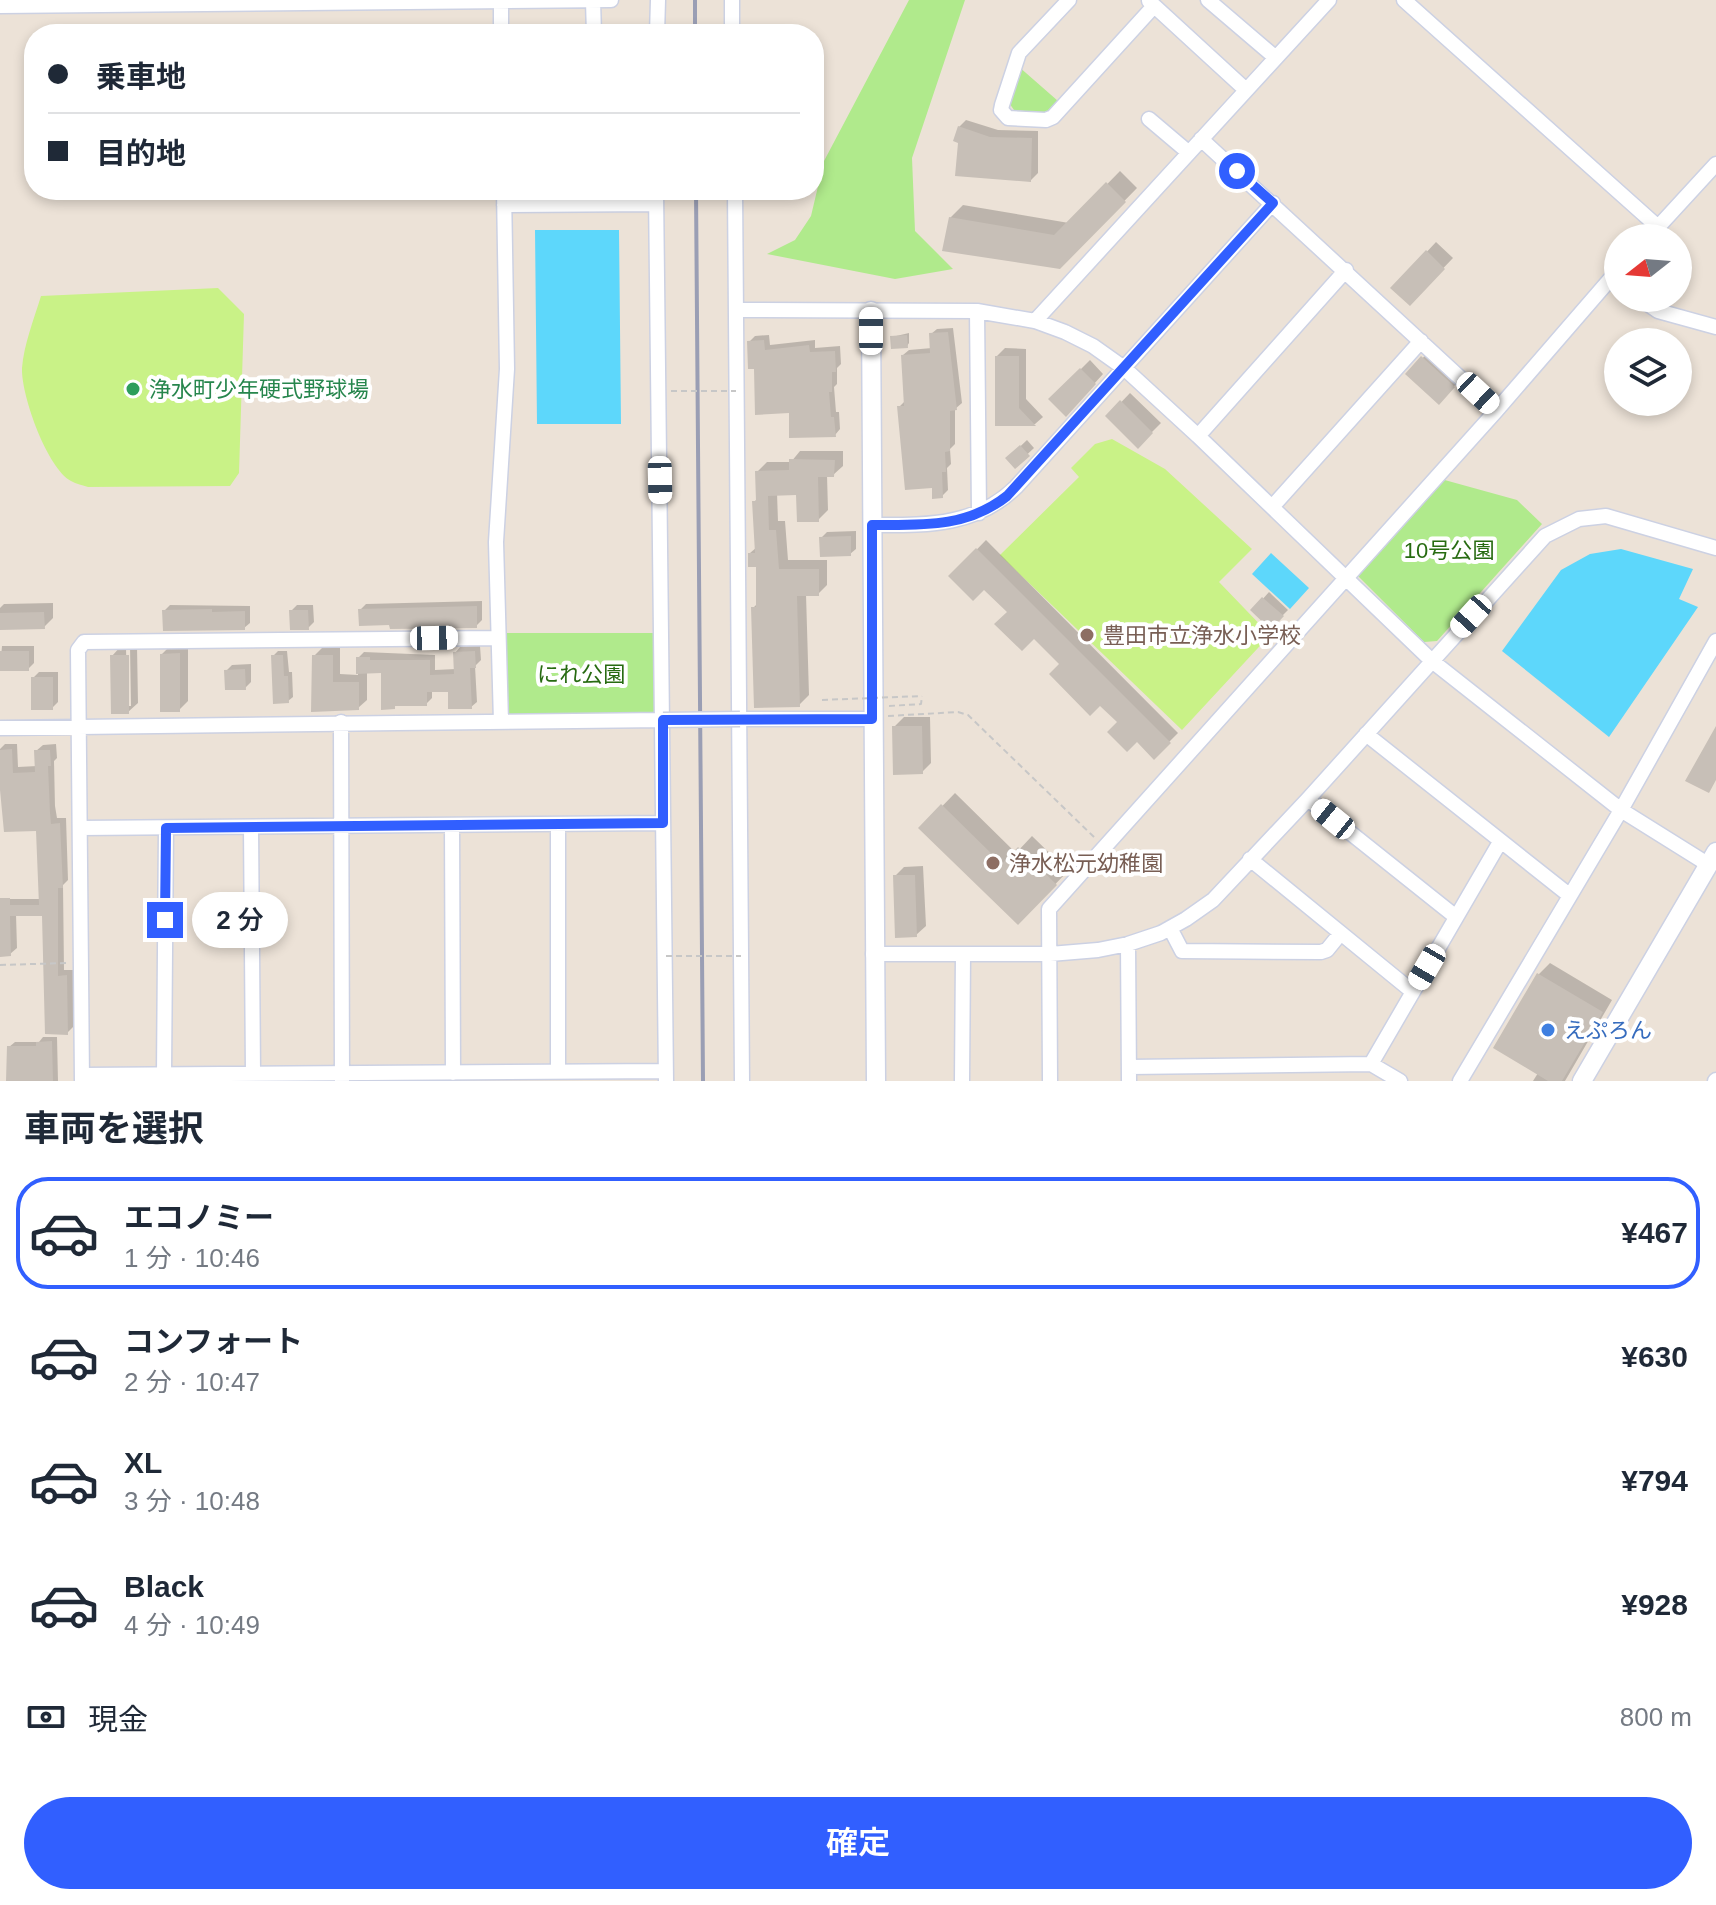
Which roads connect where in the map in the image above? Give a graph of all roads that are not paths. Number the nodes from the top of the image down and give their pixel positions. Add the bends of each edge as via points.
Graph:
1 (501, 0) edge
2 (611, 0) edge
3 (658, 0) edge
4 (732, 0) edge
5 (1069, 0) edge
6 (1329, 0) edge
7 (1404, 0) edge
8 (336, 1) edge
9 (593, 1) edge
10 (1214, 2) edge
11 (1151, 3) edge
12 (0, 6) edge
13 (501, 24) edge
14 (594, 24) edge
15 (657, 24) edge
16 (732, 24) edge
17 (1276, 58) junction
18 (1246, 90) junction
19 (1149, 119) dead end
20 (1201, 139) junction
21 (1188, 152) junction
22 (1716, 164) edge
23 (504, 200) edge
24 (656, 200) edge
25 (735, 200) edge
26 (1273, 203) junction
27 (1643, 224) edge
28 (1661, 224) edge
29 (1346, 270) junction
30 (1604, 290) edge
31 (736, 310) junction
32 (871, 311) junction
33 (977, 311) junction
34 (1662, 312) edge
35 (1035, 321) junction
36 (1716, 327) edge
37 (1421, 341) junction
38 (1124, 368) junction
39 (1496, 411) junction
40 (1198, 436) junction
41 (1273, 506) junction
42 (979, 513) junction
43 (872, 525) junction
44 (1716, 548) edge
45 (1346, 578) junction
46 (498, 638) junction
47 (1716, 641) edge
48 (1432, 661) junction
49 (880, 714) junction
50 (740, 719) junction
51 (663, 720) junction
52 (341, 722) junction
53 (501, 722) junction
54 (78, 727) junction
55 (0, 728) edge
56 (1366, 734) junction
57 (1308, 799) junction
58 (1621, 810) junction
59 (663, 823) junction
60 (342, 825) junction
61 (452, 825) junction
62 (558, 825) junction
63 (251, 827) junction
64 (80, 828) junction
65 (166, 828) junction
66 (1500, 842) junction
67 (1250, 859) junction
68 (1714, 862) edge
69 (1569, 895) junction
70 (1456, 917) junction
71 (1170, 928) junction
72 (1340, 934) junction
73 (1128, 944) junction
74 (873, 954) junction
75 (963, 954) junction
76 (1050, 954) junction
77 (1413, 992) junction
78 (1371, 1064) junction
79 (558, 1072) junction
80 (253, 1073) junction
81 (453, 1073) junction
82 (164, 1074) junction
83 (1129, 1074) edge
84 (666, 1076) edge
85 (342, 1077) edge
86 (82, 1078) edge
87 (742, 1081) edge
88 (876, 1081) edge
89 (962, 1081) edge
90 (1050, 1081) edge
91 (1400, 1081) edge
92 (1460, 1081) edge
93 (1582, 1081) edge

1 - 8 street
1 - 9 street
1 - 13 street
2 - 9 street
3 - 15 street
4 - 16 street
5 - 11 street via 1019,53 1001,110 1008,118 1053,117
6 - 17 street
7 - 27 street
8 - 12 street
9 - 14 street
10 - 17 street
11 - 18 street
17 - 18 street
18 - 20 street
19 - 21 street
20 - 21 street
20 - 26 street
21 - 35 street
22 - 28 street
23 - 46 street via 507,369 496,542
24 - 51 street
25 - 31 street
26 - 29 street
26 - 38 street
29 - 37 street
29 - 40 street
30 - 39 street
31 - 32 street
31 - 50 street
32 - 33 street
32 - 43 street
33 - 35 street
33 - 42 street
34 - 36 street
35 - 38 street via 1079,339
37 - 39 street
37 - 41 street
38 - 40 street
38 - 42 street via 1007,496
39 - 45 street
40 - 41 street
41 - 45 street
42 - 43 street via 941,525
43 - 49 street
44 - 48 street via 1606,516 1579,519 1531,549
45 - 48 street
45 - 76 street via 1049,909
46 - 53 street
46 - 54 street via 84,642 78,650
47 - 58 street
48 - 56 street
48 - 58 street
49 - 50 street
49 - 74 street
50 - 51 street, bridge
50 - 87 street
51 - 53 street
51 - 59 street
52 - 53 street
52 - 54 street
52 - 60 street
54 - 55 street
54 - 64 street
56 - 57 street
56 - 66 street
57 - 67 street
57 - 70 street
58 - 68 street
58 - 69 street
59 - 62 street
59 - 84 street
60 - 61 street
60 - 63 street
60 - 85 street
61 - 62 street
61 - 81 street
62 - 79 street
63 - 65 street
63 - 80 street
64 - 65 street
64 - 86 street
65 - 82 street
66 - 69 street
66 - 70 street
67 - 71 street via 1213,900
67 - 72 street
68 - 93 street
69 - 92 street
70 - 77 street
71 - 72 street via 1182,951 1321,952
71 - 73 street
72 - 77 street
73 - 76 street
73 - 83 street
74 - 75 street
74 - 88 street
75 - 76 street
75 - 89 street
76 - 90 street
77 - 78 street
78 - 83 street
78 - 91 street
79 - 81 street
79 - 84 street
80 - 82 street
80 - 85 street
81 - 85 street
82 - 86 street

